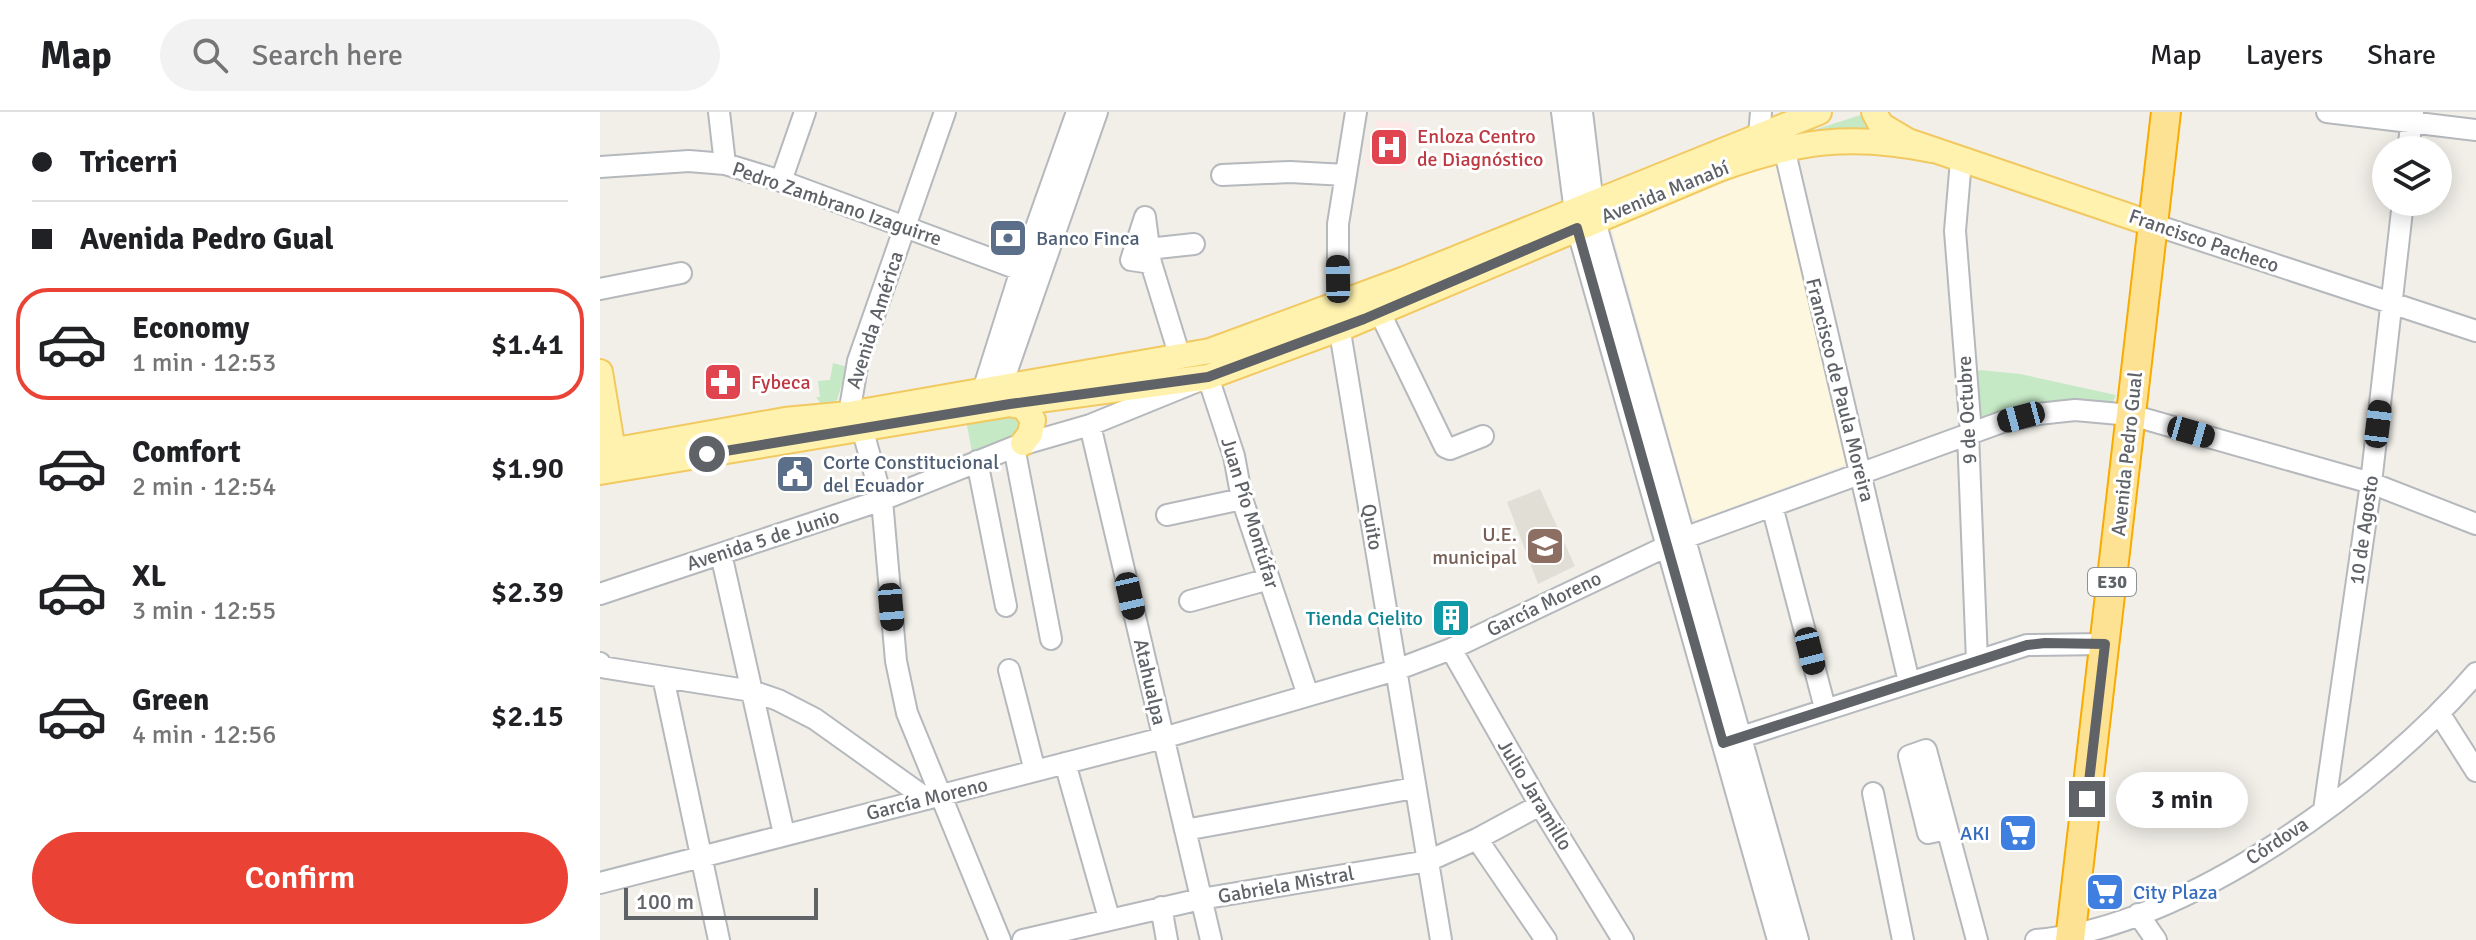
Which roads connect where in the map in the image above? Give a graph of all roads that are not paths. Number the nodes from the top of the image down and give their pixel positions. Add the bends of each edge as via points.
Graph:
1 (719, 112) edge
2 (805, 112) edge
3 (945, 112) edge
4 (1077, 112) edge
5 (1097, 112) edge
6 (1356, 112) edge
7 (1562, 112) edge
8 (1582, 112) edge
9 (1819, 112) edge
10 (1874, 112) edge
11 (2166, 112) edge
12 (2327, 112) edge
13 (2412, 117) edge
14 (2476, 130) edge
15 (1760, 134) edge
16 (1784, 148) junction
17 (1932, 150) junction
18 (1961, 160) junction
19 (725, 164) junction
20 (600, 167) edge
21 (1222, 175) dead end
22 (1346, 175) junction
23 (781, 181) junction
24 (1585, 215) junction
25 (2402, 216) edge
26 (2152, 224) junction
27 (905, 227) junction
28 (1194, 244) dead end
29 (1021, 270) junction
30 (681, 273) dead end
31 (600, 289) edge
32 (2393, 305) junction
33 (1380, 313) junction
34 (1339, 317) junction
35 (2476, 331) edge
36 (1210, 351) junction
37 (1180, 357) junction
38 (600, 372) edge
39 (1208, 377) junction
40 (1142, 386) junction
41 (993, 399) junction
42 (2131, 415) junction
43 (856, 421) junction
44 (1090, 425) junction
45 (1970, 434) junction
46 (1483, 436) dead end
47 (1019, 445) junction
48 (607, 461) edge
49 (977, 461) junction
50 (1861, 472) junction
51 (2371, 483) junction
52 (1242, 499) junction
53 (882, 500) junction
54 (1772, 506) junction
55 (1167, 515) dead end
56 (2476, 524) edge
57 (1676, 542) junction
58 (721, 554) junction
59 (1269, 579) junction
60 (600, 594) edge
61 (1190, 601) dead end
62 (1006, 606) dead end
63 (1051, 639) dead end
64 (2105, 644) junction
65 (1451, 649) junction
66 (1977, 661) junction
67 (600, 663) edge
68 (1009, 670) dead end
69 (1396, 670) junction
70 (2476, 673) edge
71 (663, 677) junction
72 (1909, 682) junction
73 (752, 691) junction
74 (1308, 695) junction
75 (1825, 708) junction
76 (2439, 713) junction
77 (1163, 738) junction
78 (1732, 740) junction
79 (1065, 763) junction
80 (1035, 771) junction
81 (2476, 771) edge
82 (1414, 788) junction
83 (1873, 793) dead end
84 (935, 797) junction
85 (1540, 805) junction
86 (2324, 810) junction
87 (1947, 829) dead end
88 (1185, 830) junction
89 (784, 834) junction
90 (1477, 839) junction
91 (702, 856) junction
92 (1428, 861) junction
93 (600, 883) edge
94 (1201, 899) junction
95 (1161, 907) junction
96 (2138, 914) junction
97 (1109, 918) junction
98 (2071, 937) edge
99 (719, 940) edge
100 (1000, 940) edge
101 (1023, 940) edge
102 (1167, 940) edge
103 (1211, 940) edge
104 (1441, 940) edge
105 (1546, 940) edge
106 (1623, 940) edge
107 (1778, 940) edge
108 (1798, 940) edge
109 (1903, 940) edge
110 (1977, 940) edge
111 (2036, 940) edge
112 (2156, 940) edge

1 - 19 street
2 - 23 street
3 - 27 street, Avenida América
4 - 29 street
5 - 41 street
6 - 22 street, Quito
7 - 24 street
8 - 24 street
9 - 15 main road
10 - 17 main road via 1887,130
11 - 26 highway, Avenida Pedro Gual / E30
12 - 13 street
13 - 14 street
15 - 16 main road
15 - 24 main road, Avenida Manabí
16 - 17 main road via 1848,139
16 - 50 street, Francisco de Paula Moreira
17 - 18 main road, Francisco Pacheco
18 - 26 main road, Francisco Pacheco
18 - 45 street, 9 de Octubre via 1955,231
19 - 20 street, Pedro Zambrano Izaguirre
19 - 23 street, Pedro Zambrano Izaguirre
21 - 22 street
22 - 34 street, Quito via 1338,224
23 - 27 street, Pedro Zambrano Izaguirre
24 - 33 main road, Avenida Manabí
24 - 34 main road, Avenida Manabí
24 - 57 street
25 - 32 street, 10 de Agosto
26 - 32 street, Francisco Pacheco
26 - 42 highway, Avenida Pedro Gual / E30
27 - 29 street, Pedro Zambrano Izaguirre
27 - 43 street, Avenida América via 858,361
28 - 37 street via 1150,256
29 - 41 street
30 - 31 street
32 - 35 street, Francisco Pacheco
32 - 51 street, 10 de Agosto
33 - 34 main road, Avenida Manabí
33 - 46 street via 1445,447
34 - 36 main road, Avenida Manabí
34 - 39 main road, Avenida Manabí
34 - 69 street, Quito
36 - 37 main road, Avenida Manabí
36 - 40 street, Avenida 5 de Junio
37 - 41 main road, Avenida Manabí
38 - 48 main road
39 - 40 main road, Avenida Manabí
39 - 44 street, Avenida 5 de Junio
39 - 52 street, Juan Pío Montúfar
40 - 41 main road, Avenida Manabí
40 - 47 street, Avenida 5 de Junio
41 - 43 main road, Avenida Manabí
41 - 47 main road via 1024,407 1033,420 1030,434
42 - 45 street, García Moreno via 2054,411
42 - 51 street, García Moreno
42 - 64 highway, Avenida Pedro Gual / E30
43 - 48 main road, Avenida Manabí via 817,416
43 - 53 street, Avenida América
44 - 47 street, Avenida 5 de Junio
44 - 77 street, Atahualpa
45 - 50 street, García Moreno
45 - 66 street, 9 de Octubre
47 - 49 street, Avenida 5 de Junio
47 - 63 street
49 - 53 street, Avenida 5 de Junio
49 - 62 street
50 - 54 street, García Moreno
50 - 72 street, Francisco de Paula Moreira
51 - 56 street, García Moreno
51 - 86 street, 10 de Agosto
52 - 55 street
52 - 59 street, Juan Pío Montúfar
53 - 58 street, Avenida 5 de Junio
53 - 84 street, Avenida América via 899,680
54 - 57 street, García Moreno
54 - 75 street
57 - 65 street, García Moreno
57 - 78 street
58 - 60 street, Avenida 5 de Junio
58 - 73 street
59 - 61 street
59 - 74 street, Juan Pío Montúfar
64 - 66 street via 2036,644
64 - 98 highway, Avenida Pedro Gual / E30
65 - 69 street, García Moreno
65 - 85 street, Julio Jaramillo
66 - 72 street
67 - 71 street
68 - 80 street
69 - 74 street, García Moreno
69 - 82 street, Quito
70 - 76 street, Córdova
71 - 73 street
71 - 91 street
72 - 75 street
73 - 84 street via 815,719
73 - 89 street
74 - 77 street, García Moreno
75 - 78 street
76 - 81 street
76 - 86 street, Córdova
77 - 79 street, García Moreno
77 - 88 street, Atahualpa
78 - 107 street
78 - 108 street
79 - 80 street, García Moreno
79 - 97 street
80 - 84 street, García Moreno
82 - 88 street
82 - 92 street, Quito
83 - 109 street
84 - 89 street, García Moreno
84 - 100 street, Avenida América
85 - 90 street, Gabriela Mistral
85 - 106 street, Julio Jaramillo
86 - 96 street, Córdova via 2221,876
87 - 110 street
88 - 94 street, Atahualpa
89 - 91 street, García Moreno
90 - 92 street, Gabriela Mistral
90 - 105 street
91 - 93 street, García Moreno
91 - 99 street
92 - 94 street, Gabriela Mistral
92 - 104 street, Quito
94 - 95 street, Gabriela Mistral
94 - 103 street, Atahualpa
95 - 97 street, Gabriela Mistral
95 - 102 street
96 - 98 street, Córdova
96 - 112 street
97 - 101 street, Gabriela Mistral
98 - 111 street, Córdova

